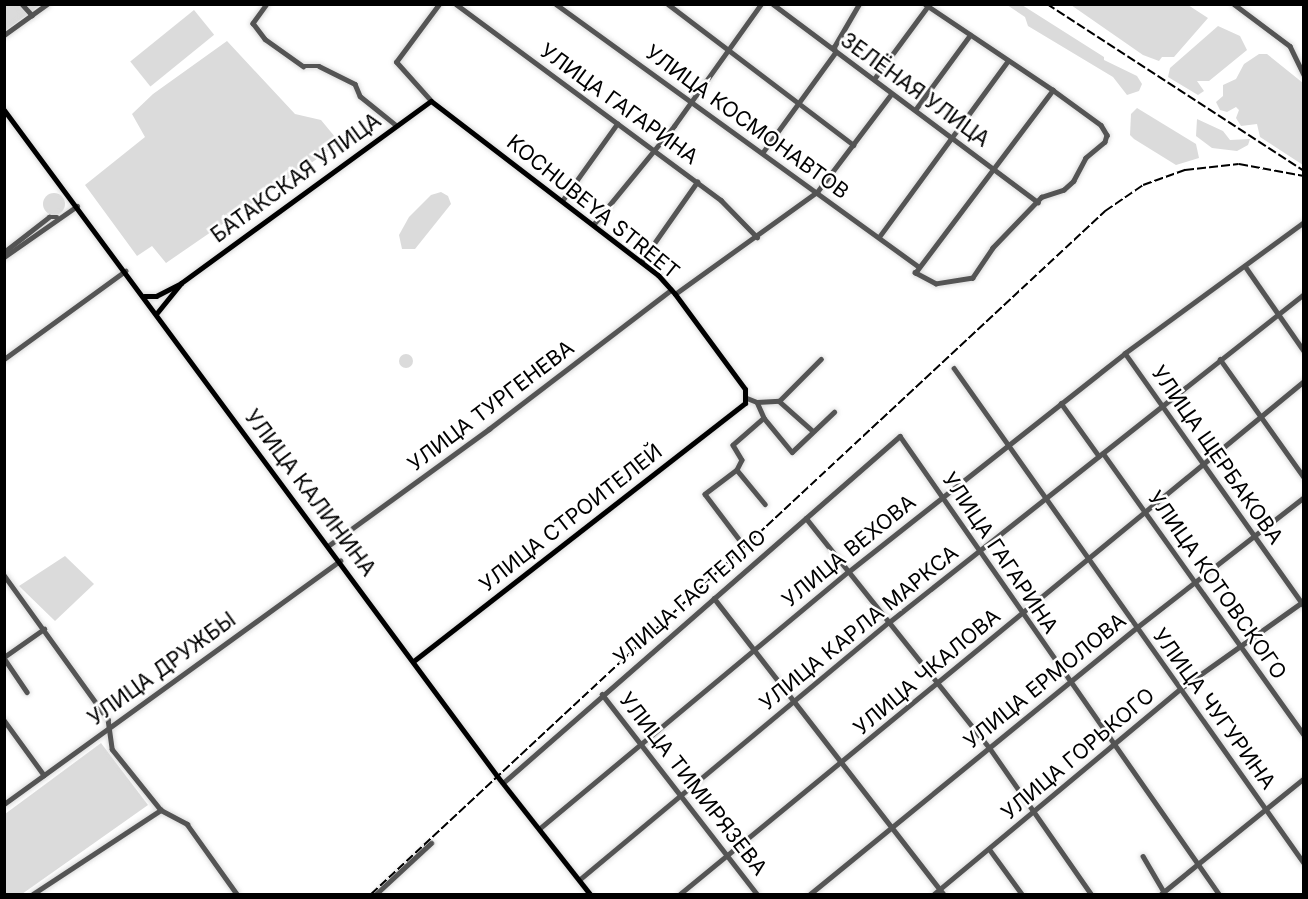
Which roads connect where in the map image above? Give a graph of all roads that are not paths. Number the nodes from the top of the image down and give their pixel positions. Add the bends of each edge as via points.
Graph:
1 (22, 4) edge
2 (47, 4) edge
3 (267, 4) edge
4 (439, 4) edge
5 (456, 4) edge
6 (668, 4) edge
7 (761, 4) edge
8 (773, 4) edge
9 (859, 4) edge
10 (1234, 4) edge
11 (557, 5) edge
12 (926, 5) edge
13 (32, 15) junction
14 (4, 35) edge
15 (969, 35) junction
16 (728, 50) junction
17 (835, 53) junction
18 (1008, 61) junction
19 (1304, 75) edge
20 (874, 79) junction
21 (1053, 90) junction
22 (891, 94) junction
23 (690, 100) junction
24 (430, 101) junction
25 (800, 103) junction
26 (4, 110) edge
27 (915, 110) junction
28 (617, 124) junction
29 (396, 125) junction
30 (952, 136) junction
31 (854, 145) junction
32 (655, 151) junction
33 (763, 152) junction
34 (994, 168) junction
35 (697, 182) junction
36 (818, 192) junction
37 (562, 201) junction
38 (1038, 202) junction
39 (77, 206) junction
40 (57, 217) junction
41 (1304, 222) edge
42 (593, 225) junction
43 (757, 237) junction
44 (879, 237) junction
45 (4, 252) edge
46 (4, 257) edge
47 (641, 262) junction
48 (1245, 266) junction
49 (919, 267) junction
50 (125, 271) junction
51 (181, 283) junction
52 (673, 292) junction
53 (1304, 294) edge
54 (144, 296) junction
55 (156, 314) junction
56 (1277, 315) junction
57 (1304, 351) edge
58 (1125, 353) junction
59 (4, 358) edge
60 (821, 359) dead end
61 (1220, 359) junction
62 (954, 368) dead end
63 (1304, 381) edge
64 (747, 399) junction
65 (779, 401) junction
66 (757, 402) junction
67 (1061, 403) junction
68 (1161, 407) junction
69 (834, 412) dead end
70 (1261, 416) junction
71 (764, 418) junction
72 (813, 431) junction
73 (900, 436) joint
74 (1008, 445) junction
75 (1101, 455) junction
76 (1203, 464) junction
77 (737, 470) junction
78 (1304, 477) edge
79 (942, 497) junction
80 (1304, 497) edge
81 (1046, 498) junction
82 (765, 504) dead end
83 (1145, 512) junction
84 (806, 518) junction
85 (1255, 537) junction
86 (739, 539) dead end
87 (328, 546) junction
88 (979, 551) junction
89 (1089, 559) junction
90 (340, 561) junction
91 (848, 572) junction
92 (4, 575) edge
93 (1194, 582) junction
94 (714, 598) junction
95 (1303, 603) edge
96 (1022, 614) junction
97 (888, 623) junction
98 (1136, 628) junction
99 (44, 629) junction
100 (1240, 646) junction
101 (755, 649) junction
102 (4, 657) edge
103 (414, 661) junction
104 (1069, 682) junction
105 (937, 684) junction
106 (1180, 689) junction
107 (27, 692) dead end
108 (603, 694) junction
109 (795, 702) junction
110 (4, 720) edge
111 (110, 727) junction
112 (1304, 735) edge
113 (639, 744) junction
114 (1118, 745) junction
115 (989, 747) junction
116 (844, 763) junction
117 (44, 775) junction
118 (1304, 778) edge
119 (503, 783) junction
120 (679, 796) junction
121 (5, 802) edge
122 (1265, 808) junction
123 (161, 810) junction
124 (1035, 813) junction
125 (894, 826) junction
126 (539, 829) junction
127 (431, 843) dead end
128 (990, 850) junction
129 (726, 856) junction
130 (1143, 856) dead end
131 (1304, 863) edge
132 (1198, 864) junction
133 (579, 880) junction
134 (942, 892) edge
135 (1162, 893) edge
136 (33, 894) edge
137 (237, 894) edge
138 (376, 894) edge
139 (590, 894) edge
140 (680, 894) edge
141 (757, 894) edge
142 (810, 894) edge
143 (934, 894) edge
144 (1022, 894) edge
145 (1091, 894) edge
146 (1219, 894) edge

1 - 13 street
2 - 13 street
3 - 29 street via 253,23 265,39 303,66 319,66 355,84 360,96
4 - 24 street, KOCHUBEYA STREET via 396,62
5 - 28 street, УЛИЦА ГАГАРИНА
6 - 16 street
7 - 16 street
8 - 17 street, ЗЕЛЁНАЯ УЛИЦА
9 - 17 street via 834,47
10 - 19 street via 1290,46
11 - 23 street, УЛИЦА КОСМОНАВТОВ
12 - 15 street
12 - 20 street
13 - 14 street
15 - 18 street
15 - 27 street
16 - 23 street
16 - 25 street
17 - 20 street, ЗЕЛЁНАЯ УЛИЦА
17 - 25 street
18 - 21 street
18 - 30 street
20 - 22 street, ЗЕЛЁНАЯ УЛИЦА
21 - 34 street
21 - 38 street via 1101,124 1107,135 1106,142 1086,158 1074,181
22 - 27 street, ЗЕЛЁНАЯ УЛИЦА
22 - 31 street, УЛИЦА ТУРГЕНЕВА
23 - 32 street
23 - 33 street, УЛИЦА КОСМОНАВТОВ
24 - 29 main road, БАТАКСКАЯ УЛИЦА
24 - 37 main road, KOCHUBEYA STREET
25 - 31 street
25 - 33 street
26 - 39 main road, УЛИЦА КАЛИНИНА
27 - 30 street, ЗЕЛЁНАЯ УЛИЦА
28 - 32 street, УЛИЦА ГАГАРИНА
28 - 37 street
29 - 51 main road, БАТАКСКАЯ УЛИЦА
30 - 34 street, ЗЕЛЁНАЯ УЛИЦА
30 - 44 street
31 - 36 street, УЛИЦА ТУРГЕНЕВА
32 - 35 street, УЛИЦА ГАГАРИНА
32 - 42 street
33 - 36 street, УЛИЦА КОСМОНАВТОВ
34 - 38 street, ЗЕЛЁНАЯ УЛИЦА
34 - 49 street
35 - 43 street, УЛИЦА ГАГАРИНА via 741,218
35 - 47 street
36 - 43 street, УЛИЦА ТУРГЕНЕВА
36 - 44 street, УЛИЦА КОСМОНАВТОВ
37 - 42 main road, KOCHUBEYA STREET
38 - 49 street via 993,248 973,278 936,284 915,273
39 - 40 street
39 - 50 main road, УЛИЦА КАЛИНИНА
40 - 45 street via 49,217
40 - 46 street
41 - 48 street, УЛИЦА ВЕХОВА
42 - 47 main road, KOCHUBEYA STREET
43 - 52 street, УЛИЦА ТУРГЕНЕВА
44 - 49 street, УЛИЦА КОСМОНАВТОВ
47 - 52 main road, KOCHUBEYA STREET
48 - 56 street
48 - 58 street, УЛИЦА ВЕХОВА
50 - 54 main road, УЛИЦА КАЛИНИНА
50 - 59 street
51 - 54 main road, БАТАКСКАЯ УЛИЦА via 156,296
51 - 55 main road, БАТАКСКАЯ УЛИЦА
52 - 64 main road, KOCHUBEYA STREET via 745,389
52 - 87 street, УЛИЦА ТУРГЕНЕВА
53 - 56 street, УЛИЦА КАРЛА МАРКСА
54 - 55 main road, УЛИЦА КАЛИНИНА
55 - 87 main road, УЛИЦА КАЛИНИНА
56 - 57 street
56 - 61 street, УЛИЦА КАРЛА МАРКСА
58 - 67 street, УЛИЦА ВЕХОВА
58 - 68 street, УЛИЦА ЩЕРБАКОВА
60 - 65 street
61 - 68 street, УЛИЦА КАРЛА МАРКСА
61 - 70 street
62 - 74 street, УЛИЦА ЧУГУРИНА
63 - 70 street, УЛИЦА ЧКАЛОВА
64 - 66 street
64 - 103 main road, УЛИЦА СТРОИТЕЛЕЙ
65 - 66 street
65 - 72 street
66 - 71 street
67 - 74 street, УЛИЦА ВЕХОВА
67 - 75 street, УЛИЦА КОТОВСКОГО
68 - 75 street, УЛИЦА КАРЛА МАРКСА
68 - 76 street, УЛИЦА ЩЕРБАКОВА
69 - 72 street
70 - 76 street, УЛИЦА ЧКАЛОВА
70 - 78 street
71 - 72 street via 792,452
71 - 77 street via 733,445 742,460
73 - 79 street, УЛИЦА ГАГАРИНА
73 - 84 street, УЛИЦА ГАСТЕЛЛО
74 - 79 street, УЛИЦА ВЕХОВА
74 - 81 street, УЛИЦА ЧУГУРИНА
75 - 81 street, УЛИЦА КАРЛА МАРКСА
75 - 83 street, УЛИЦА КОТОВСКОГО
76 - 83 street, УЛИЦА ЧКАЛОВА
76 - 85 street, УЛИЦА ЩЕРБАКОВА
77 - 82 street
77 - 86 street via 705,494
79 - 88 street, УЛИЦА ГАГАРИНА
79 - 91 street, УЛИЦА ВЕХОВА
80 - 85 street, УЛИЦА ЕРМОЛОВА
81 - 88 street, УЛИЦА КАРЛА МАРКСА
81 - 89 street, УЛИЦА ЧУГУРИНА
83 - 89 street, УЛИЦА ЧКАЛОВА
83 - 93 street, УЛИЦА КОТОВСКОГО
84 - 91 street
84 - 94 street, УЛИЦА ГАСТЕЛЛО
85 - 93 street, УЛИЦА ЕРМОЛОВА
85 - 95 street, УЛИЦА ЩЕРБАКОВА
87 - 90 main road, УЛИЦА КАЛИНИНА
88 - 96 street, УЛИЦА ГАГАРИНА
88 - 97 street, УЛИЦА КАРЛА МАРКСА
89 - 96 street, УЛИЦА ЧКАЛОВА
89 - 98 street, УЛИЦА ЧУГУРИНА
90 - 103 main road, УЛИЦА КАЛИНИНА
90 - 111 street, УЛИЦА ДРУЖБЫ
91 - 97 street
91 - 101 street, УЛИЦА ВЕХОВА
92 - 99 street
93 - 98 street, УЛИЦА ЕРМОЛОВА
93 - 100 street, УЛИЦА КОТОВСКОГО
94 - 101 street
94 - 108 street, УЛИЦА ГАСТЕЛЛО
95 - 100 street, УЛИЦА ГОРЬКОГО
96 - 104 street, УЛИЦА ГАГАРИНА
96 - 105 street, УЛИЦА ЧКАЛОВА
97 - 105 street
97 - 109 street, УЛИЦА КАРЛА МАРКСА
98 - 104 street, УЛИЦА ЕРМОЛОВА
98 - 106 street, УЛИЦА ЧУГУРИНА
99 - 102 street
99 - 111 street
100 - 106 street, УЛИЦА ГОРЬКОГО
100 - 112 street, УЛИЦА КОТОВСКОГО
101 - 109 street
101 - 113 street, УЛИЦА ВЕХОВА
102 - 107 street
103 - 119 main road, УЛИЦА КАЛИНИНА
104 - 114 street, УЛИЦА ГАГАРИНА
104 - 115 street, УЛИЦА ЕРМОЛОВА
105 - 115 street
105 - 116 street, УЛИЦА ЧКАЛОВА
106 - 114 street, УЛИЦА ГОРЬКОГО
106 - 122 street, УЛИЦА ЧУГУРИНА
108 - 113 street, УЛИЦА ТИМИРЯЗЕВА
108 - 119 street, УЛИЦА ГАСТЕЛЛО
109 - 116 street
109 - 120 street, УЛИЦА КАРЛА МАРКСА
110 - 117 street
111 - 117 street, УЛИЦА ДРУЖБЫ
111 - 123 street via 112,749
113 - 120 street, УЛИЦА ТИМИРЯЗЕВА
113 - 126 street, УЛИЦА ВЕХОВА
114 - 124 street, УЛИЦА ГОРЬКОГО
114 - 132 street, УЛИЦА ГАГАРИНА
115 - 124 street
115 - 125 street, УЛИЦА ЕРМОЛОВА
116 - 125 street
116 - 129 street, УЛИЦА ЧКАЛОВА
117 - 121 street, УЛИЦА ДРУЖБЫ
118 - 122 street
119 - 126 main road, УЛИЦА КАЛИНИНА
120 - 129 street, УЛИЦА ТИМИРЯЗЕВА
120 - 133 street, УЛИЦА КАРЛА МАРКСА
122 - 131 street, УЛИЦА ЧУГУРИНА
122 - 132 street
123 - 136 street
123 - 137 street via 187,824
124 - 128 street, УЛИЦА ГОРЬКОГО
124 - 145 street
125 - 134 street
125 - 142 street, УЛИЦА ЕРМОЛОВА
126 - 133 main road, УЛИЦА КАЛИНИНА
127 - 138 street
128 - 134 street, УЛИЦА ГОРЬКОГО
128 - 144 street
129 - 140 street, УЛИЦА ЧКАЛОВА
129 - 141 street, УЛИЦА ТИМИРЯЗЕВА
130 - 135 street
132 - 135 street
132 - 146 street, УЛИЦА ГАГАРИНА
133 - 139 main road, УЛИЦА КАЛИНИНА
134 - 143 street, УЛИЦА ГОРЬКОГО

